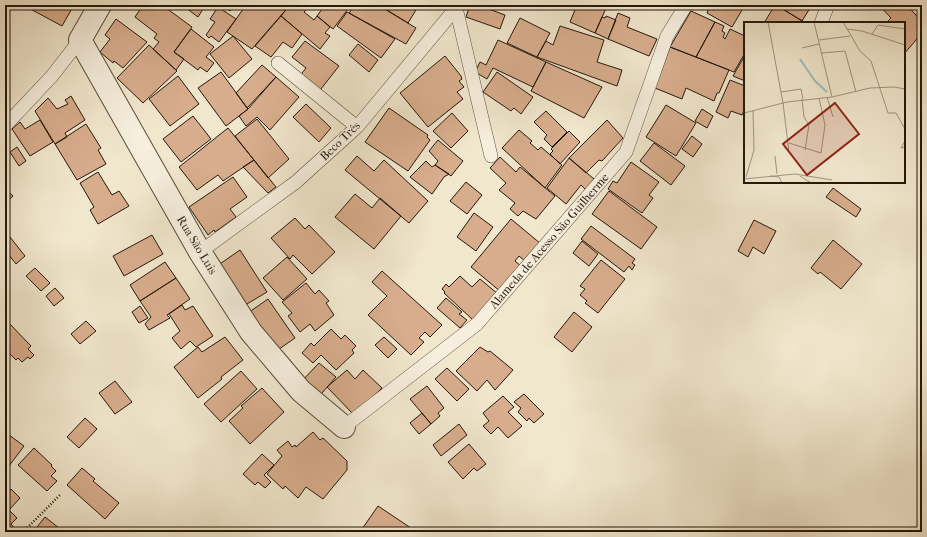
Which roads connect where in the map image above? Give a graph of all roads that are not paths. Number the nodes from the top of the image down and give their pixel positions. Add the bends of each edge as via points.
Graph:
1 (100, 5) edge
2 (686, 5) edge
3 (828, 5) edge
4 (456, 6) edge
5 (821, 22) edge
6 (80, 40) junction
7 (278, 63) dead end
8 (5, 126) edge
9 (357, 127) junction
10 (491, 156) dead end
11 (200, 252) junction
12 (344, 427) joint

1 - 6 street
2 - 12 lane, Alameda de Acesso São Guilherme via 667,36 626,152 477,324
3 - 5 lane
4 - 9 lane, Beco Três
4 - 10 lane
6 - 8 lane via 52,76
6 - 11 street, Rua São Luis
7 - 9 lane
9 - 11 lane, Beco Três via 296,182
11 - 12 street, Rua São Luis via 251,332 270,356 301,391

